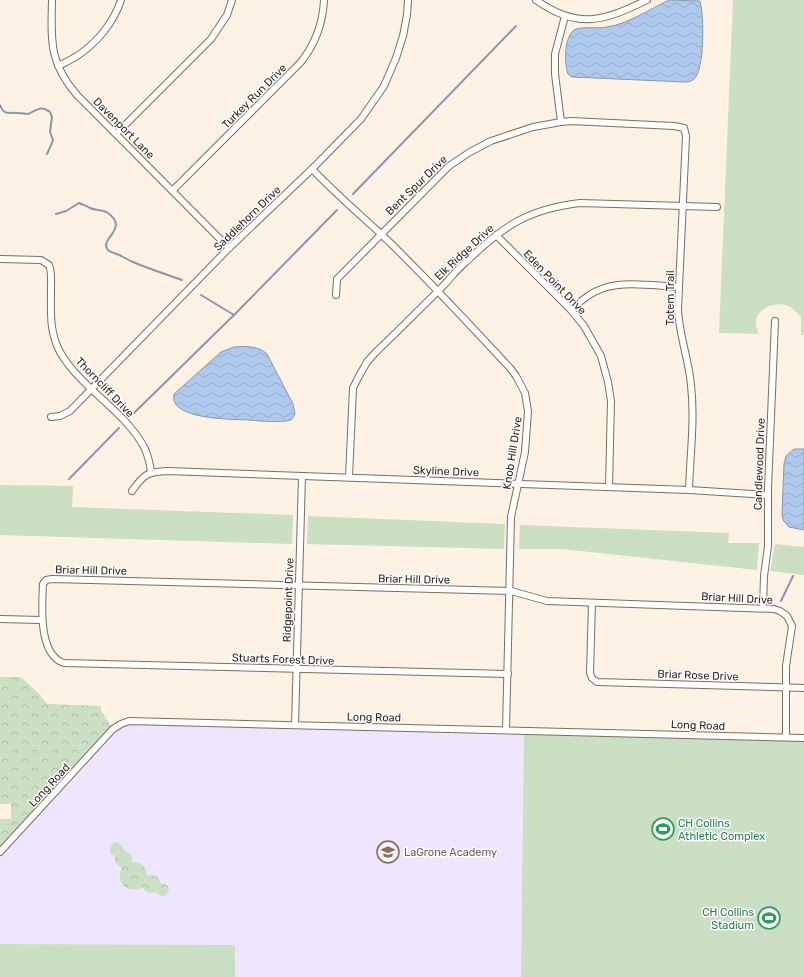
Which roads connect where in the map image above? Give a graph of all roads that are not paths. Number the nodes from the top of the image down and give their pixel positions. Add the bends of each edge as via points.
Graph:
1 (52, 0) edge
2 (121, 0) edge
3 (232, 0) edge
4 (324, 0) edge
5 (408, 0) edge
6 (536, 0) edge
7 (647, 0) edge
8 (565, 16) junction
9 (58, 66) junction
10 (561, 122) junction
11 (684, 128) joint
12 (116, 134) junction
13 (312, 169) junction
14 (173, 190) junction
15 (683, 206) junction
16 (718, 207) dead end
17 (381, 234) junction
18 (496, 235) junction
19 (229, 248) junction
20 (0, 259) edge
21 (679, 287) junction
22 (438, 291) junction
23 (336, 295) dead end
24 (571, 310) junction
25 (775, 321) dead end
26 (92, 389) junction
27 (51, 417) dead end
28 (151, 472) junction
29 (302, 476) junction
30 (349, 477) junction
31 (518, 484) junction
32 (609, 487) junction
33 (689, 490) junction
34 (132, 491) dead end
35 (768, 495) junction
36 (299, 585) junction
37 (510, 590) junction
38 (592, 603) junction
39 (763, 608) junction
40 (0, 619) edge
41 (42, 620) junction
42 (296, 669) junction
43 (508, 674) junction
44 (786, 687) junction
45 (804, 688) edge
46 (295, 725) junction
47 (506, 730) junction
48 (786, 737) junction
49 (804, 738) edge
50 (0, 852) edge

1 - 9 street, Davenport Lane via 52,42
2 - 9 street via 115,17 102,34 77,56
3 - 12 street via 227,15 211,39
4 - 14 street, Turkey Run Drive via 317,33 301,62
5 - 13 street, Saddlehorn Drive via 403,36 384,86 361,118
6 - 8 street
7 - 8 street via 603,18 579,19
8 - 10 street via 555,54
9 - 12 street, Davenport Lane via 71,88
10 - 11 street, Bent Spur Drive via 666,125
10 - 17 street, Bent Spur Drive via 504,136 461,157 439,175
11 - 15 street, Totem Trail via 686,136
12 - 14 street, Davenport Lane
13 - 17 street, Knob Hill Drive via 349,207
13 - 19 street, Saddlehorn Drive
14 - 19 street, Davenport Lane
15 - 16 street, Elk Ridge Drive
15 - 18 street, Elk Ridge Drive via 580,203 560,205 527,216
15 - 21 street, Totem Trail
17 - 22 street, Knob Hill Drive
17 - 23 street, Bent Spur Drive via 337,279
18 - 22 street, Elk Ridge Drive via 465,262
18 - 24 street, Eden Point Drive
19 - 26 street, Saddlehorn Drive
20 - 26 street, Thorncliff Drive via 41,260 49,264 51,325 54,338 66,361
21 - 24 street via 613,285 596,291
21 - 33 street, Totem Trail via 679,322 692,397
22 - 30 street, Elk Ridge Drive via 375,353 359,376 354,388 352,405
22 - 31 street, Knob Hill Drive via 510,368 525,393 528,422
24 - 32 street, Eden Point Drive via 584,326 601,356 608,382 611,401
25 - 35 street, Candlewood Drive
26 - 27 street, Saddlehorn Drive via 70,411
26 - 28 street, Thorncliff Drive via 138,437 145,450
28 - 29 street, Skyline Drive
28 - 34 street via 143,477
29 - 30 street, Skyline Drive
29 - 36 street, Ridgepoint Drive
30 - 31 street, Skyline Drive
31 - 32 street, Skyline Drive
31 - 37 street, Knob Hill Drive via 511,517
32 - 33 street, Skyline Drive
33 - 35 street, Skyline Drive
35 - 39 street, Candlewood Drive via 768,546
36 - 37 street, Briar Hill Drive
36 - 41 street, Briar Hill Drive via 52,579 44,581 43,584
36 - 42 street, Ridgepoint Drive
37 - 38 street, Briar Hill Drive via 547,601
37 - 43 street, Knob Hill Drive
38 - 39 street, Briar Hill Drive
38 - 44 street, Briar Rose Drive via 590,673 597,682
39 - 44 street, Briar Hill Drive via 782,612 790,620 792,629 786,660
40 - 41 street
41 - 42 street, Stuarts Forest Drive via 51,652 58,661 64,663
42 - 43 street, Stuarts Forest Drive
42 - 46 street, Ridgepoint Drive
43 - 47 street, Knob Hill Drive
44 - 45 street, Briar Rose Drive
44 - 48 street
46 - 47 street, Long Road
46 - 50 street, Long Road via 132,721 121,724 113,729
47 - 48 street, Long Road
48 - 49 street, Long Road

